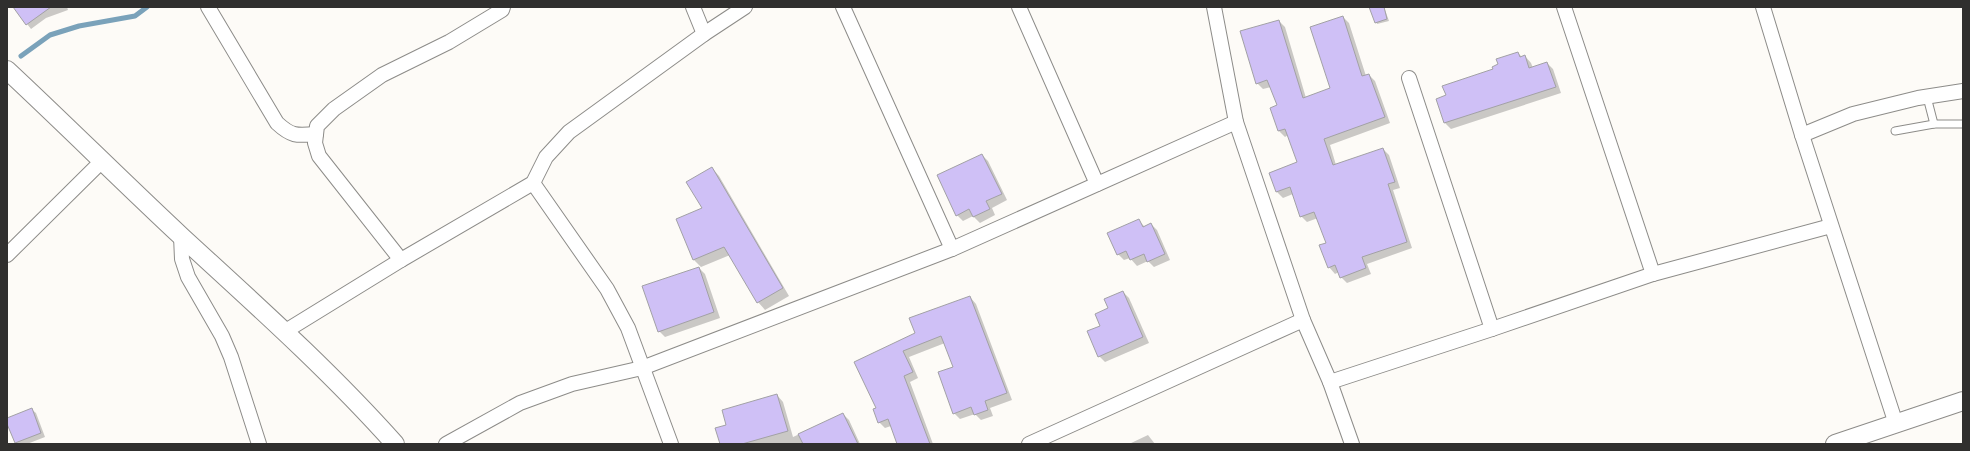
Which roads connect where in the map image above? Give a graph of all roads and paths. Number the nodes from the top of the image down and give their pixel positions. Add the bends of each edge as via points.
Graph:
1 (208, 7) edge
2 (503, 7) edge
3 (693, 7) edge
4 (745, 7) edge
5 (843, 7) edge
6 (1019, 7) edge
7 (1214, 7) edge
8 (1564, 7) edge
9 (1763, 7) edge
10 (704, 34) junction
11 (7, 70) edge
12 (1409, 78) dead end
13 (1963, 91) edge
14 (1928, 97) junction
15 (1236, 122) junction
16 (1934, 124) junction
17 (1962, 124) dead end
18 (1895, 131) dead end
19 (316, 134) junction
20 (1802, 135) junction
21 (103, 160) junction
22 (533, 184) junction
23 (1097, 184) junction
24 (1831, 226) junction
25 (182, 236) junction
26 (952, 249) junction
27 (7, 255) edge
28 (401, 260) junction
29 (1652, 274) junction
30 (1304, 320) junction
31 (1492, 329) junction
32 (284, 332) junction
33 (642, 368) junction
34 (1330, 382) junction
35 (1963, 401) edge
36 (1896, 424) junction
37 (259, 444) edge
38 (395, 444) edge
39 (446, 444) edge
40 (671, 444) edge
41 (1029, 444) edge
42 (1352, 444) edge
43 (1836, 444) edge

1 - 19 street via 277,123 288,133 300,136
2 - 19 street via 449,42 382,75 334,109 317,126
3 - 10 street
4 - 10 street
5 - 26 street
6 - 23 street
7 - 15 street
8 - 29 street
9 - 20 street
10 - 22 street via 569,132 546,157
11 - 21 street
12 - 31 street
13 - 14 street
14 - 16 lane
14 - 20 street via 1853,114
15 - 23 street
15 - 30 street
16 - 17 lane
16 - 18 lane
19 - 28 street via 314,143 319,156
20 - 24 street
21 - 25 street
21 - 27 street
22 - 28 street
22 - 33 street via 607,289 628,328
23 - 26 street
24 - 29 street
24 - 36 street
25 - 32 street
25 - 37 street via 182,259 188,277 222,336
26 - 33 street
28 - 32 street
29 - 31 street
30 - 34 street
30 - 41 street
31 - 34 street
32 - 38 street via 357,402
33 - 39 street via 572,384 520,403
33 - 40 street
34 - 42 street
35 - 36 street
36 - 43 street

